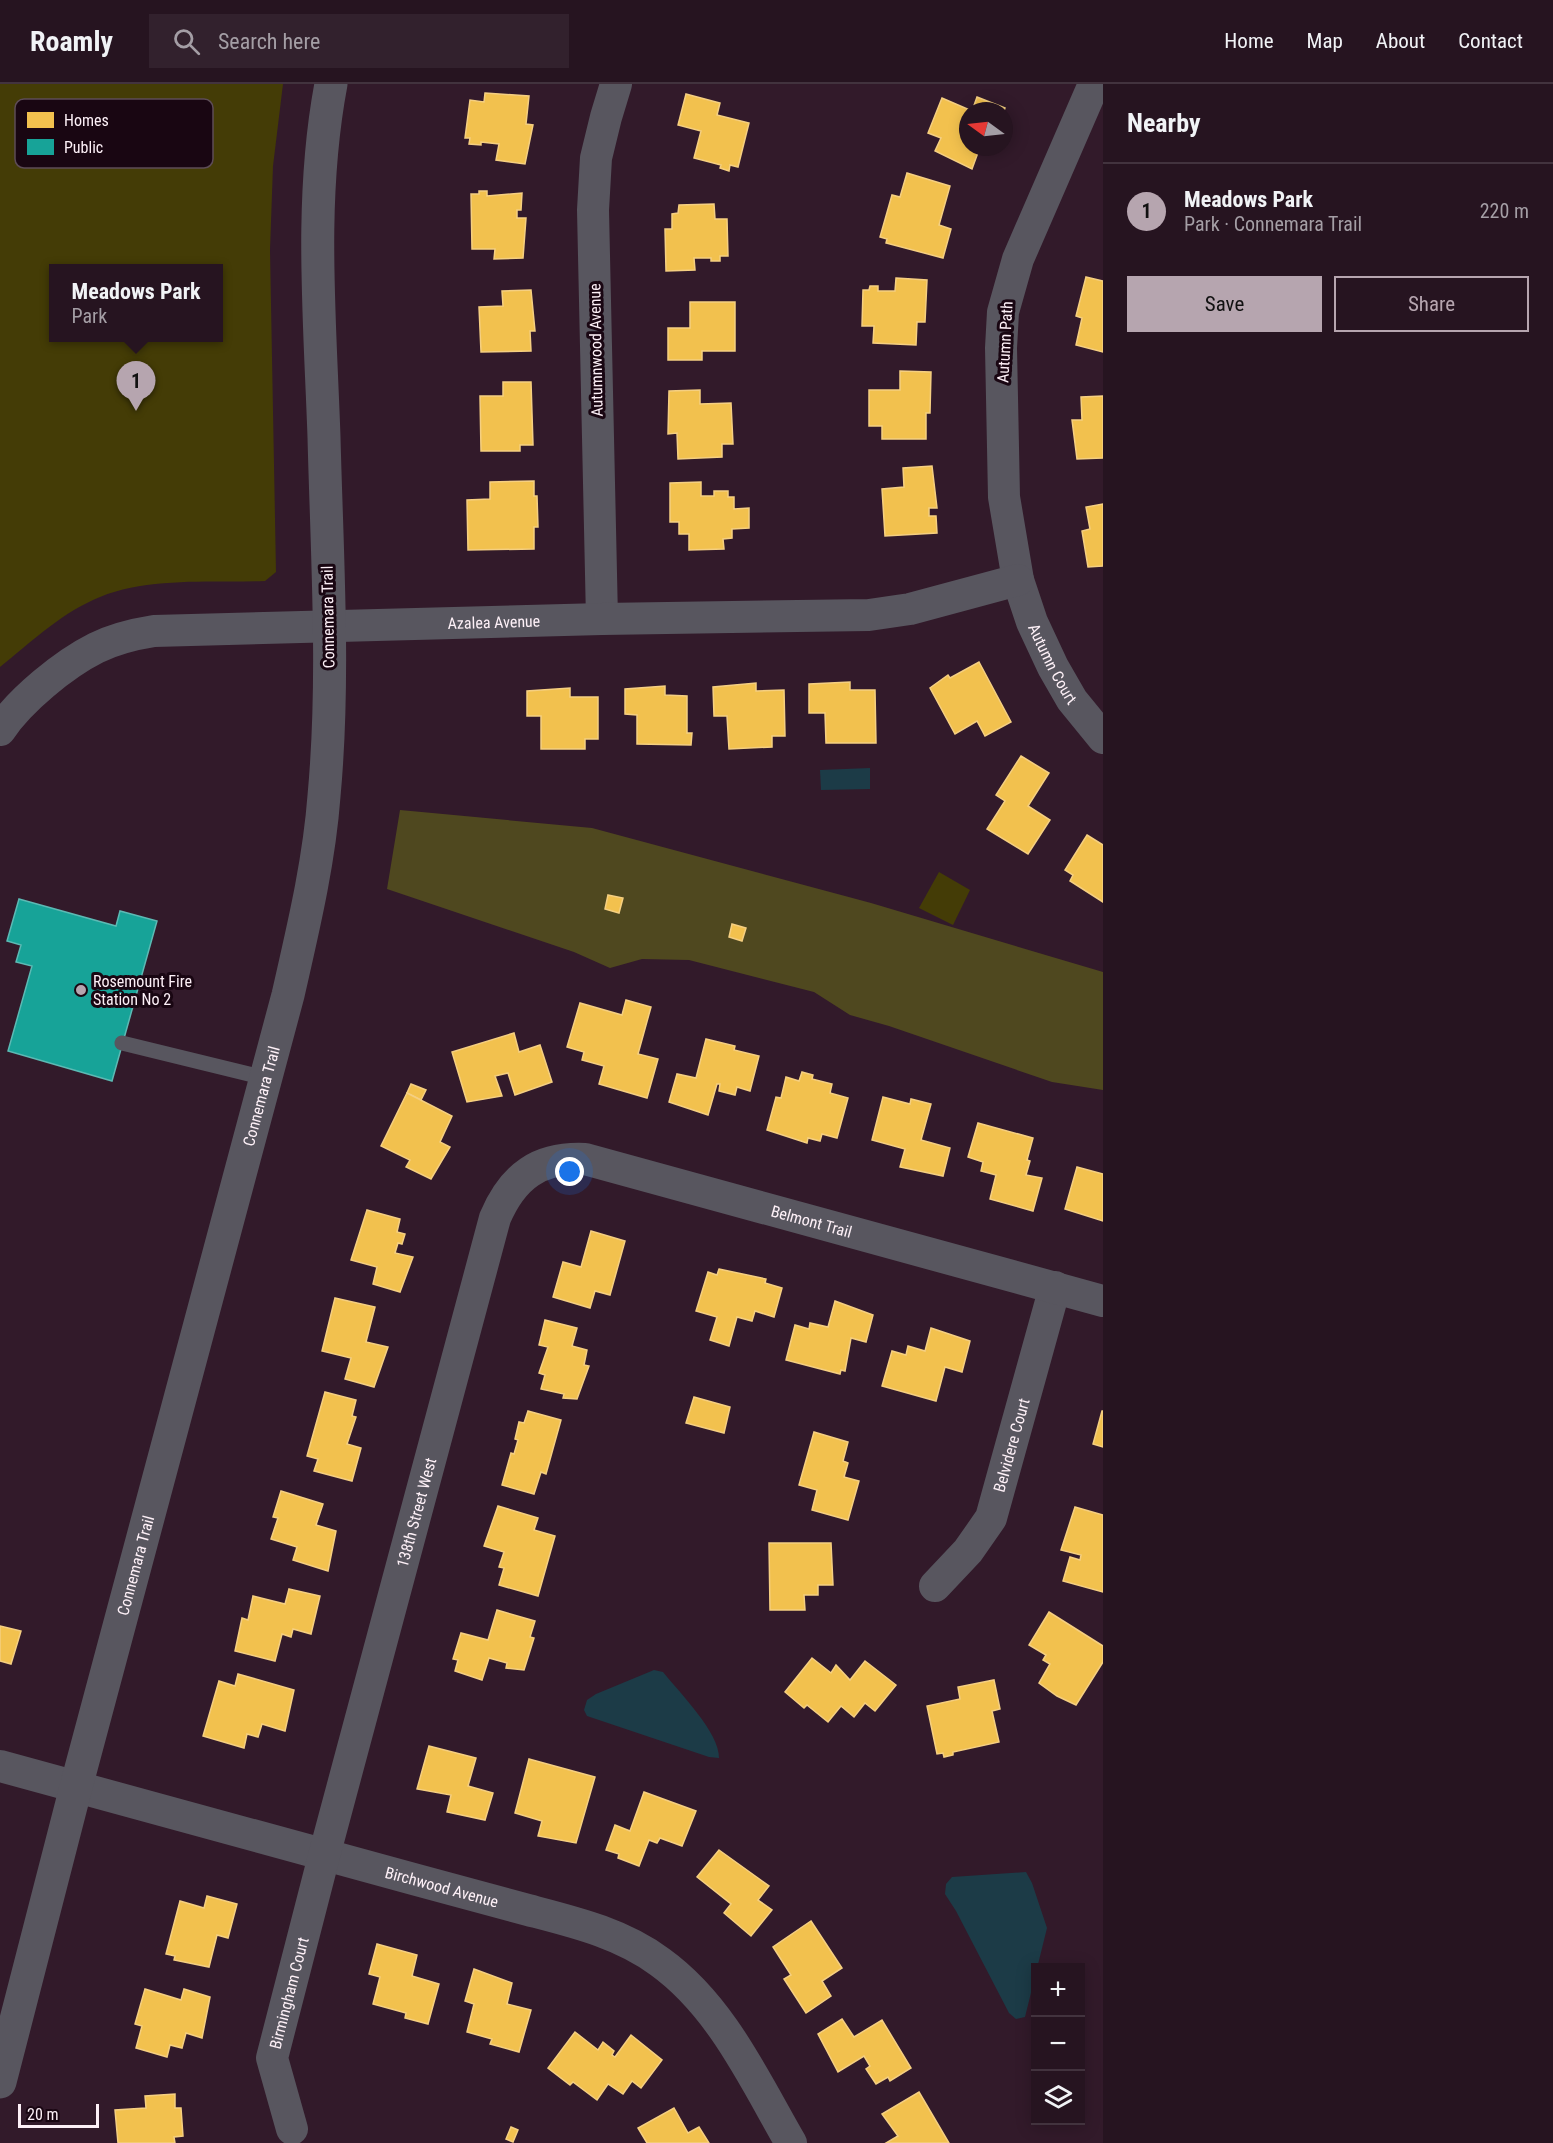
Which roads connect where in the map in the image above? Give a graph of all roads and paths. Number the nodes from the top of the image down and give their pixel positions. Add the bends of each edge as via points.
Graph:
1 (331, 84) edge
2 (616, 84) edge
3 (1094, 84) edge
4 (1018, 580) junction
5 (602, 619) junction
6 (328, 627) junction
7 (0, 730) edge
8 (1103, 738) edge
9 (122, 1043) dead end
10 (265, 1078) junction
11 (523, 1176) joint
12 (1055, 1287) junction
13 (1103, 1301) edge
14 (935, 1586) dead end
15 (0, 1766) edge
16 (76, 1787) junction
17 (324, 1856) junction
18 (0, 2082) edge
19 (292, 2129) dead end
20 (791, 2143) edge

1 - 6 street, Connemara Trail via 318,227
2 - 5 street, Autumnwood Avenue via 596,158 593,210
3 - 4 street, Autumn Path via 1018,259 1003,312 1004,497
4 - 5 street, Azalea Avenue via 888,614
4 - 8 street, Autumn Court via 1053,668 1072,700
5 - 6 street, Azalea Avenue
6 - 7 street, Azalea Avenue via 154,631 118,639 76,660 26,699
6 - 10 street, Connemara Trail via 329,730 318,848 300,944
9 - 10 lane
10 - 16 street, Connemara Trail
11 - 12 street, Belmont Trail via 552,1161 585,1159
11 - 17 street, 138th Street West via 510,1190 495,1218
12 - 13 street, Belmont Trail
12 - 14 street, Belvidere Court via 991,1518 968,1551
15 - 16 street, Birchwood Avenue
16 - 17 street, Birchwood Avenue
16 - 18 street, Connemara Trail
17 - 19 street, Birmingham Court via 272,2058
17 - 20 street, Birchwood Avenue via 579,1923 630,1943 660,1961 704,2002 724,2028

